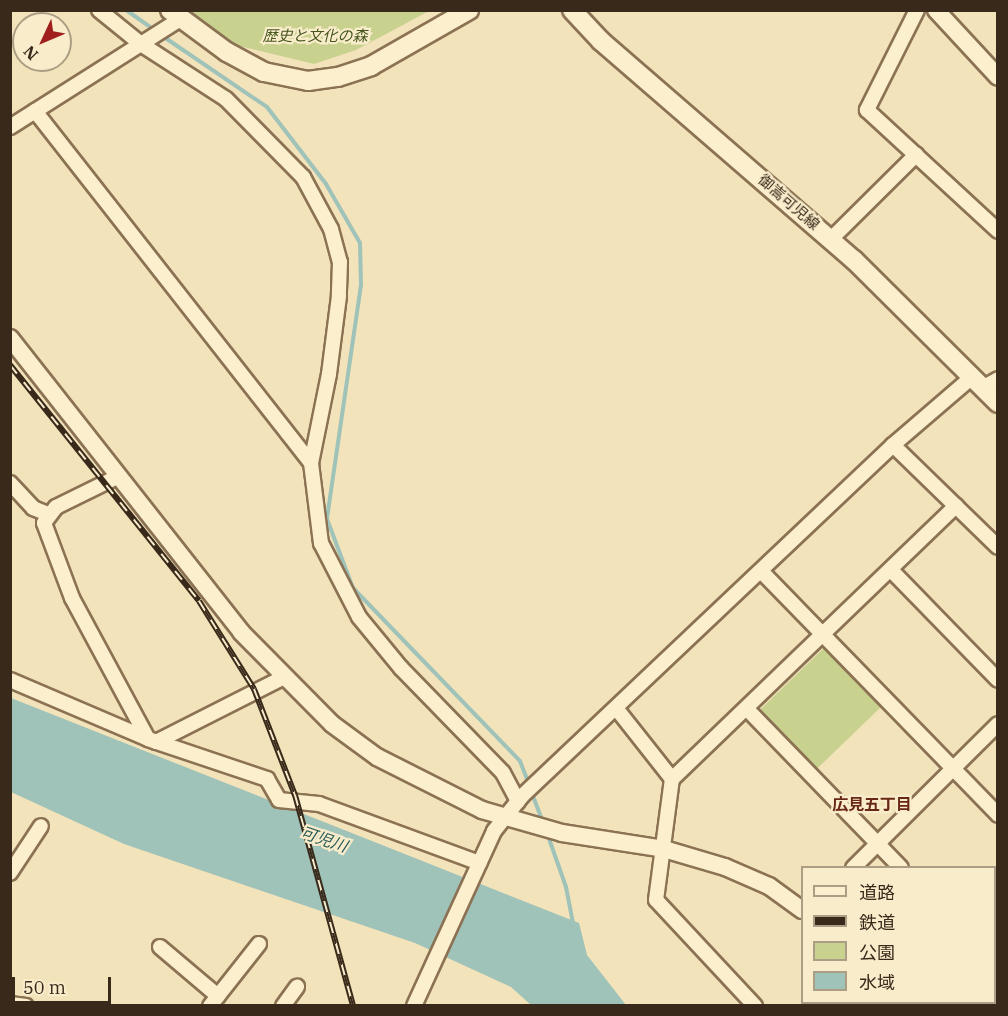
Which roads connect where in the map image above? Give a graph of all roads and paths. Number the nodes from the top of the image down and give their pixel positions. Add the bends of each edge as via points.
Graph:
1 (99, 10) edge
2 (469, 10) edge
3 (572, 10) edge
4 (917, 10) edge
5 (936, 10) edge
6 (175, 15) edge
7 (141, 44) junction
8 (998, 77) edge
9 (35, 111) junction
10 (10, 127) edge
11 (916, 155) junction
12 (998, 231) edge
13 (831, 239) junction
14 (10, 338) edge
15 (984, 381) edge
16 (998, 403) edge
17 (893, 445) junction
18 (311, 463) junction
19 (117, 477) junction
20 (10, 483) edge
21 (956, 506) junction
22 (48, 514) junction
23 (998, 547) edge
24 (891, 570) junction
25 (761, 571) junction
26 (823, 635) junction
27 (282, 678) junction
28 (10, 680) edge
29 (998, 680) edge
30 (616, 708) junction
31 (747, 709) junction
32 (998, 724) edge
33 (152, 741) junction
34 (952, 768) junction
35 (672, 779) junction
36 (520, 799) junction
37 (998, 816) edge
38 (505, 817) junction
39 (41, 826) dead end
40 (878, 844) junction
41 (664, 849) junction
42 (854, 866) edge
43 (900, 866) edge
44 (12, 868) edge
45 (476, 868) junction
46 (801, 909) edge
47 (259, 944) dead end
48 (160, 947) dead end
49 (297, 987) dead end
50 (214, 1001) edge
51 (10, 1004) edge
52 (26, 1005) edge
53 (283, 1005) edge
54 (414, 1005) edge
55 (755, 1005) edge

1 - 7 street
2 - 6 main road via 371,66 338,77 308,81 264,72 227,52
3 - 13 main road, 御嵩可児線 via 601,41
4 - 11 street via 867,110
5 - 8 street
6 - 7 street
7 - 9 street
7 - 18 street via 234,106 303,177 331,229 340,262 339,297
9 - 10 street
9 - 18 street
11 - 12 street
11 - 13 street
13 - 15 main road, 御嵩可児線
14 - 19 street
15 - 16 main road, 御嵩可児線
15 - 17 street
17 - 21 street
17 - 25 street
18 - 36 street via 321,543 359,617 401,668 503,772
19 - 22 street
19 - 27 street
20 - 22 street via 33,508
21 - 23 street
21 - 24 street
22 - 33 street via 45,523 72,598
24 - 26 street
24 - 29 street
25 - 26 street
25 - 30 street
26 - 31 street
26 - 34 street
27 - 33 street
27 - 38 street via 332,724 377,757 442,793
28 - 33 street
30 - 35 street
30 - 36 street
31 - 35 street
31 - 40 street
32 - 34 street
33 - 45 street via 267,779 279,800 319,804
34 - 37 street
34 - 40 street
35 - 41 street
36 - 38 street
38 - 41 street via 562,834
38 - 45 street
39 - 44 street
40 - 42 street
40 - 43 street
41 - 46 street via 725,867 769,886
41 - 55 street via 656,900
45 - 54 street
47 - 50 street
48 - 50 street
49 - 53 street
51 - 52 street

